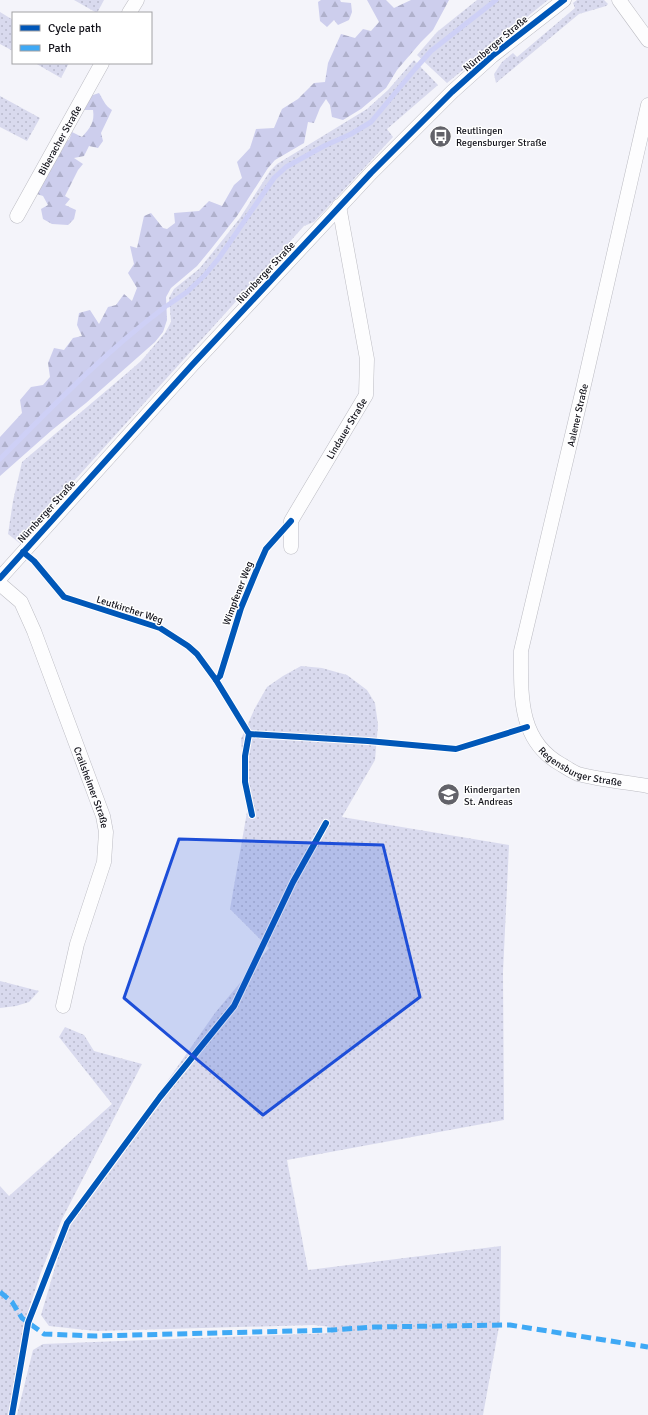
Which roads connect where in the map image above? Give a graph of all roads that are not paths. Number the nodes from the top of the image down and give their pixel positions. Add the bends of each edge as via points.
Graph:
1 (137, 0) edge
2 (564, 0) edge
3 (619, 0) edge
4 (131, 12) edge
5 (648, 40) edge
6 (101, 64) edge
7 (648, 105) edge
8 (339, 206) junction
9 (17, 216) dead end
10 (291, 547) dead end
11 (0, 578) edge
12 (0, 584) edge
13 (527, 727) joint
14 (648, 786) edge
15 (63, 1006) dead end

1 - 4 street
2 - 8 street, Nürnberger Straße via 492,56 452,92
3 - 5 street
6 - 9 street, Biberacher Straße
7 - 13 street, Aalener Straße via 521,651 521,688
8 - 10 street, Lindauer Straße via 367,359 366,395 291,521
8 - 11 street, Nürnberger Straße
12 - 15 street, Crailsheimer Straße via 21,602 34,631 103,816 106,832 104,862 77,944
13 - 14 street, Regensburger Straße via 538,747 553,761 577,774

